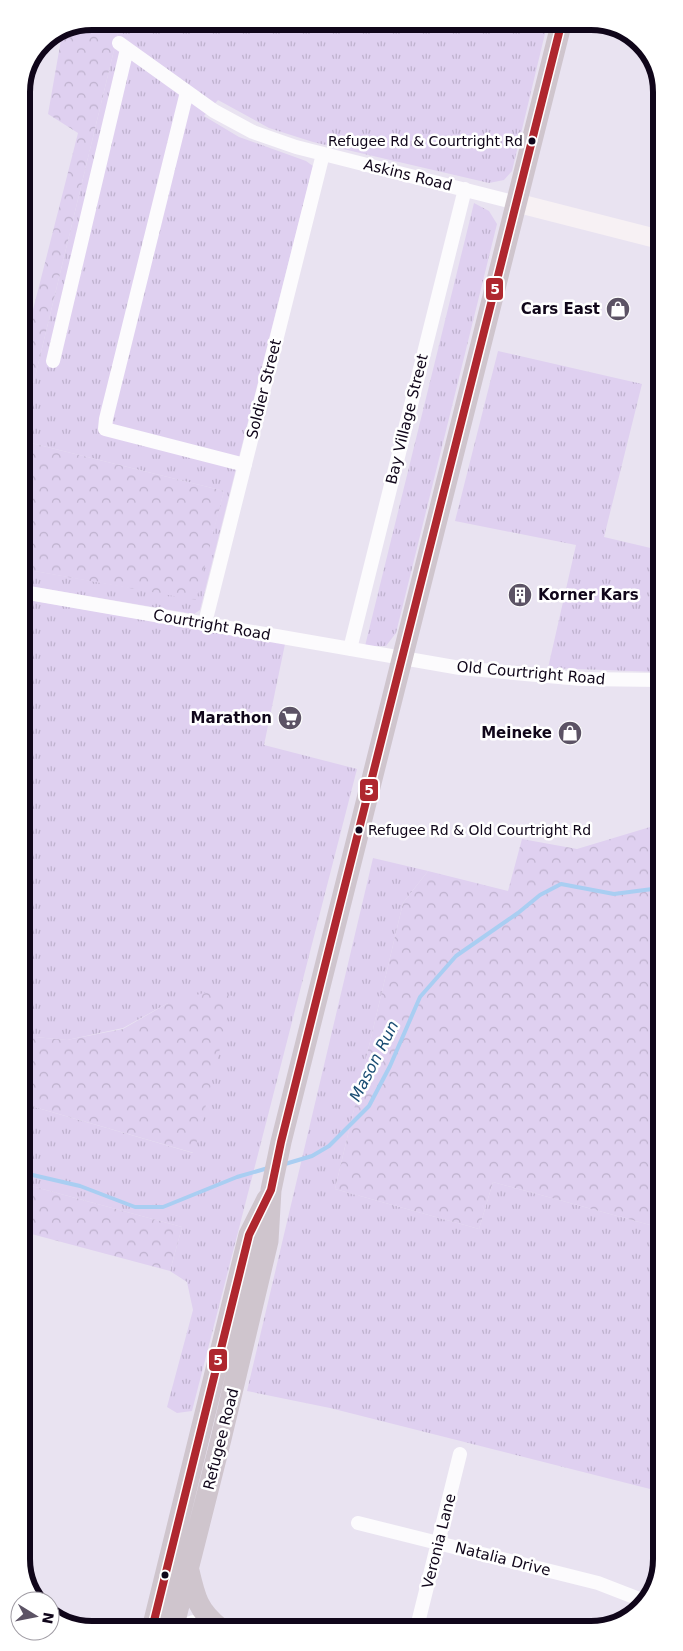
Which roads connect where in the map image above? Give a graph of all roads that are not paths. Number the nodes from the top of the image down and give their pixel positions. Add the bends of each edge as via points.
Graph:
1 (560, 30) edge
2 (187, 92) junction
3 (323, 154) junction
4 (465, 189) junction
5 (517, 203) junction
6 (653, 238) edge
7 (52, 361) dead end
8 (245, 465) junction
9 (30, 593) edge
10 (205, 623) junction
11 (350, 649) junction
12 (402, 658) junction
13 (653, 680) edge
14 (274, 1175) junction
15 (460, 1454) dead end
16 (358, 1523) dead end
17 (438, 1542) junction
18 (188, 1568) junction
19 (639, 1599) edge
20 (171, 1621) edge
21 (172, 1621) edge
22 (214, 1621) edge
23 (418, 1621) edge

1 - 5 main road, Refugee Road
2 - 3 street, Askins Road via 253,132
2 - 7 street, Askins Road via 123,46
2 - 8 street via 106,429
3 - 4 street, Askins Road
3 - 8 street, Soldier Street
4 - 5 street, Askins Road
4 - 11 street, Bay Village Street
5 - 6 street
5 - 12 main road, Refugee Road
8 - 10 street, Soldier Street
9 - 10 street, Courtright Road
10 - 11 street, Courtright Road
11 - 12 street, Courtright Road
12 - 13 street, Old Courtright Road via 460,668 581,679
12 - 14 main road, Refugee Road
14 - 18 main road, Refugee Road via 268,1241
14 - 20 main road, Refugee Road via 249,1235
15 - 17 street, Veronia Lane
16 - 17 street, Natalia Drive
17 - 19 street, Natalia Drive via 598,1583
17 - 23 street, Veronia Lane
18 - 21 main road, Refugee Road
18 - 22 main road via 194,1595 203,1613

